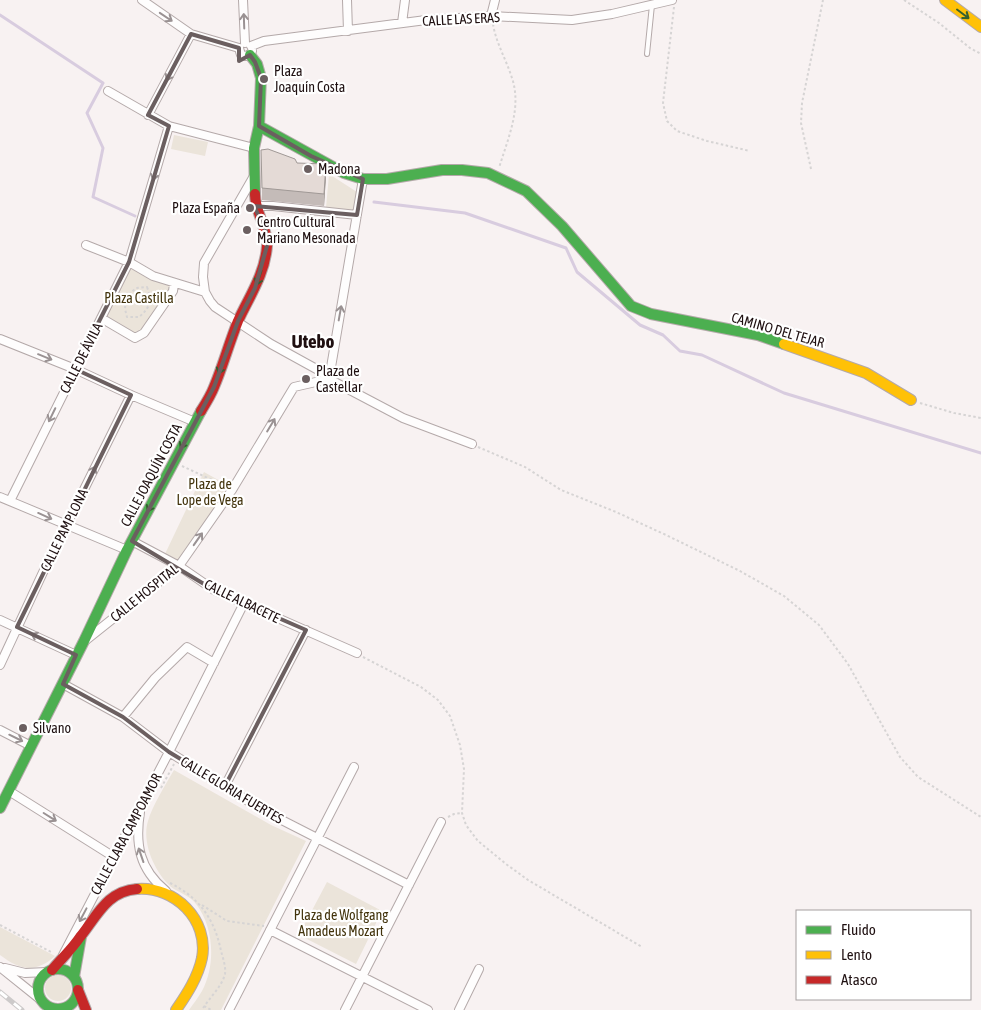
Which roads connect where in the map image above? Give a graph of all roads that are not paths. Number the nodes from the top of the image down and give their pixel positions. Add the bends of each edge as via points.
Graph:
1 (142, 0) edge
2 (244, 0) edge
3 (347, 0) edge
4 (405, 0) edge
5 (495, 0) edge
6 (674, 0) edge
7 (944, 0) edge
8 (652, 5) junction
9 (491, 16) junction
10 (402, 22) junction
11 (981, 28) edge
12 (348, 31) junction
13 (191, 34) junction
14 (246, 48) junction
15 (647, 54) dead end
16 (108, 91) dead end
17 (148, 114) junction
18 (169, 126) junction
19 (259, 126) junction
20 (254, 148) junction
21 (254, 176) junction
22 (363, 179) junction
23 (255, 206) junction
24 (357, 215) junction
25 (86, 245) dead end
26 (129, 262) junction
27 (174, 284) junction
28 (205, 292) junction
29 (101, 318) junction
30 (238, 321) junction
31 (0, 338) edge
32 (75, 369) junction
33 (329, 378) junction
34 (131, 395) junction
35 (911, 400) road end
36 (194, 422) junction
37 (472, 444) road end
38 (0, 497) edge
39 (10, 501) junction
40 (66, 526) junction
41 (129, 546) junction
42 (179, 566) junction
43 (244, 603) junction
44 (0, 620) edge
45 (17, 627) junction
46 (306, 630) junction
47 (84, 641) junction
48 (357, 653) road end
49 (76, 655) junction
50 (214, 663) junction
51 (0, 665) edge
52 (63, 684) junction
53 (123, 717) junction
54 (0, 730) edge
55 (31, 746) junction
56 (169, 752) junction
57 (354, 767) dead end
58 (225, 786) junction
59 (9, 790) junction
60 (141, 805) junction
61 (0, 808) edge
62 (441, 822) road end
63 (318, 838) junction
64 (114, 857) junction
65 (409, 885) junction
66 (170, 894) junction
67 (270, 930) junction
68 (81, 937) junction
69 (62, 957) junction
70 (0, 967) edge
71 (479, 970) dead end
72 (49, 971) junction
73 (74, 977) junction
74 (361, 978) junction
75 (78, 990) junction
76 (47, 1005) edge
77 (86, 1010) edge
78 (176, 1010) edge
79 (229, 1010) edge
80 (344, 1010) edge
81 (428, 1010) edge
82 (459, 1010) edge

1 -> 13 street
14 -> 2 street
3 - 12 street
4 - 10 street
5 - 9 street
6 - 8 street, CALLE LAS ERAS
7 -> 11 main road
8 - 9 street, CALLE LAS ERAS via 572,20
8 - 15 lane
9 - 10 street, CALLE LAS ERAS
10 - 12 street, CALLE LAS ERAS
12 - 14 street, CALLE LAS ERAS via 264,41
13 - 14 street
13 -> 17 street
14 - 19 main road via 257,64 261,78
16 - 17 street
17 - 18 street
18 - 20 street
18 -> 26 street, CALLE DE ÁVILA
19 - 20 main road
19 - 22 main road via 344,173
20 - 21 main road
21 - 23 main road
21 - 28 street via 204,263
22 - 24 street
22 - 35 main road, CAMINO DEL TEJAR via 442,170 488,173 526,191 562,226 631,306 651,314 758,335 836,361 866,373
23 - 24 street
23 -> 30 main road, CALLE JOAQUÍN COSTA via 266,231 267,246 264,265
33 -> 24 street
25 - 26 street
26 - 27 street
26 - 29 street, CALLE DE ÁVILA
27 - 28 street
27 - 29 street via 173,291 144,333 135,338
28 - 30 street via 215,307
29 - 32 street, CALLE DE ÁVILA
30 - 33 street
30 -> 36 main road, CALLE JOAQUÍN COSTA via 214,386
31 -> 32 street
32 - 34 street
32 -> 39 street, CALLE DE ÁVILA
33 - 37 street via 403,418
42 -> 33 street, CALLE HOSPITAL via 232,490 294,386
34 - 36 street
40 -> 34 street, CALLE PAMPLONA
36 -> 41 main road, CALLE JOAQUÍN COSTA
38 - 39 street, CALLE ALBACETE
39 -> 40 street, CALLE ALBACETE
40 - 41 street, CALLE ALBACETE
40 - 45 street, CALLE PAMPLONA
41 - 42 street, CALLE ALBACETE
41 - 47 main road, CALLE JOAQUÍN COSTA
42 - 43 street, CALLE ALBACETE via 214,590
42 - 47 street, CALLE HOSPITAL
43 - 46 street, CALLE ALBACETE
43 - 50 street, CALLE CLARA CAMPOAMOR
44 - 45 street
49 -> 45 street
45 - 51 street, CALLE PAMPLONA
46 - 48 street, CALLE ALBACETE
46 - 58 street
47 - 49 main road, CALLE JOAQUÍN COSTA
49 - 52 main road, CALLE JOAQUÍN COSTA
50 - 53 street via 187,647 155,678
50 - 56 street, CALLE CLARA CAMPOAMOR
52 - 53 street, CALLE GLORIA FUERTES
52 - 55 main road, CALLE JOAQUÍN COSTA
53 - 56 street, CALLE GLORIA FUERTES
54 -> 55 street
55 - 59 main road, CALLE JOAQUÍN COSTA
56 - 58 street, CALLE GLORIA FUERTES
56 - 60 street, CALLE CLARA CAMPOAMOR
57 - 63 street
58 - 63 street, CALLE GLORIA FUERTES via 266,812
59 - 61 main road, CALLE JOAQUÍN COSTA
59 -> 64 street
60 - 64 street, CALLE CLARA CAMPOAMOR
66 -> 60 street via 152,877 140,856
62 - 65 street
63 - 65 street, CALLE GLORIA FUERTES
63 - 67 street
64 -> 69 street, CALLE CLARA CAMPOAMOR
65 - 74 street
66 - 68 main road via 155,888 123,891 103,905
66 - 78 main road via 189,909 202,943 196,978
67 - 74 street
67 - 79 street
68 - 69 main road
68 - 73 main road
69 - 72 main road
70 - 72 street via 25,973
70 - 76 street
71 - 82 street
72 - 73 main road via 64,970
72 - 76 main road via 42,976 38,988
73 - 75 main road
74 - 80 street
74 - 81 street
75 - 76 main road via 68,1006 55,1009
75 - 77 main road

